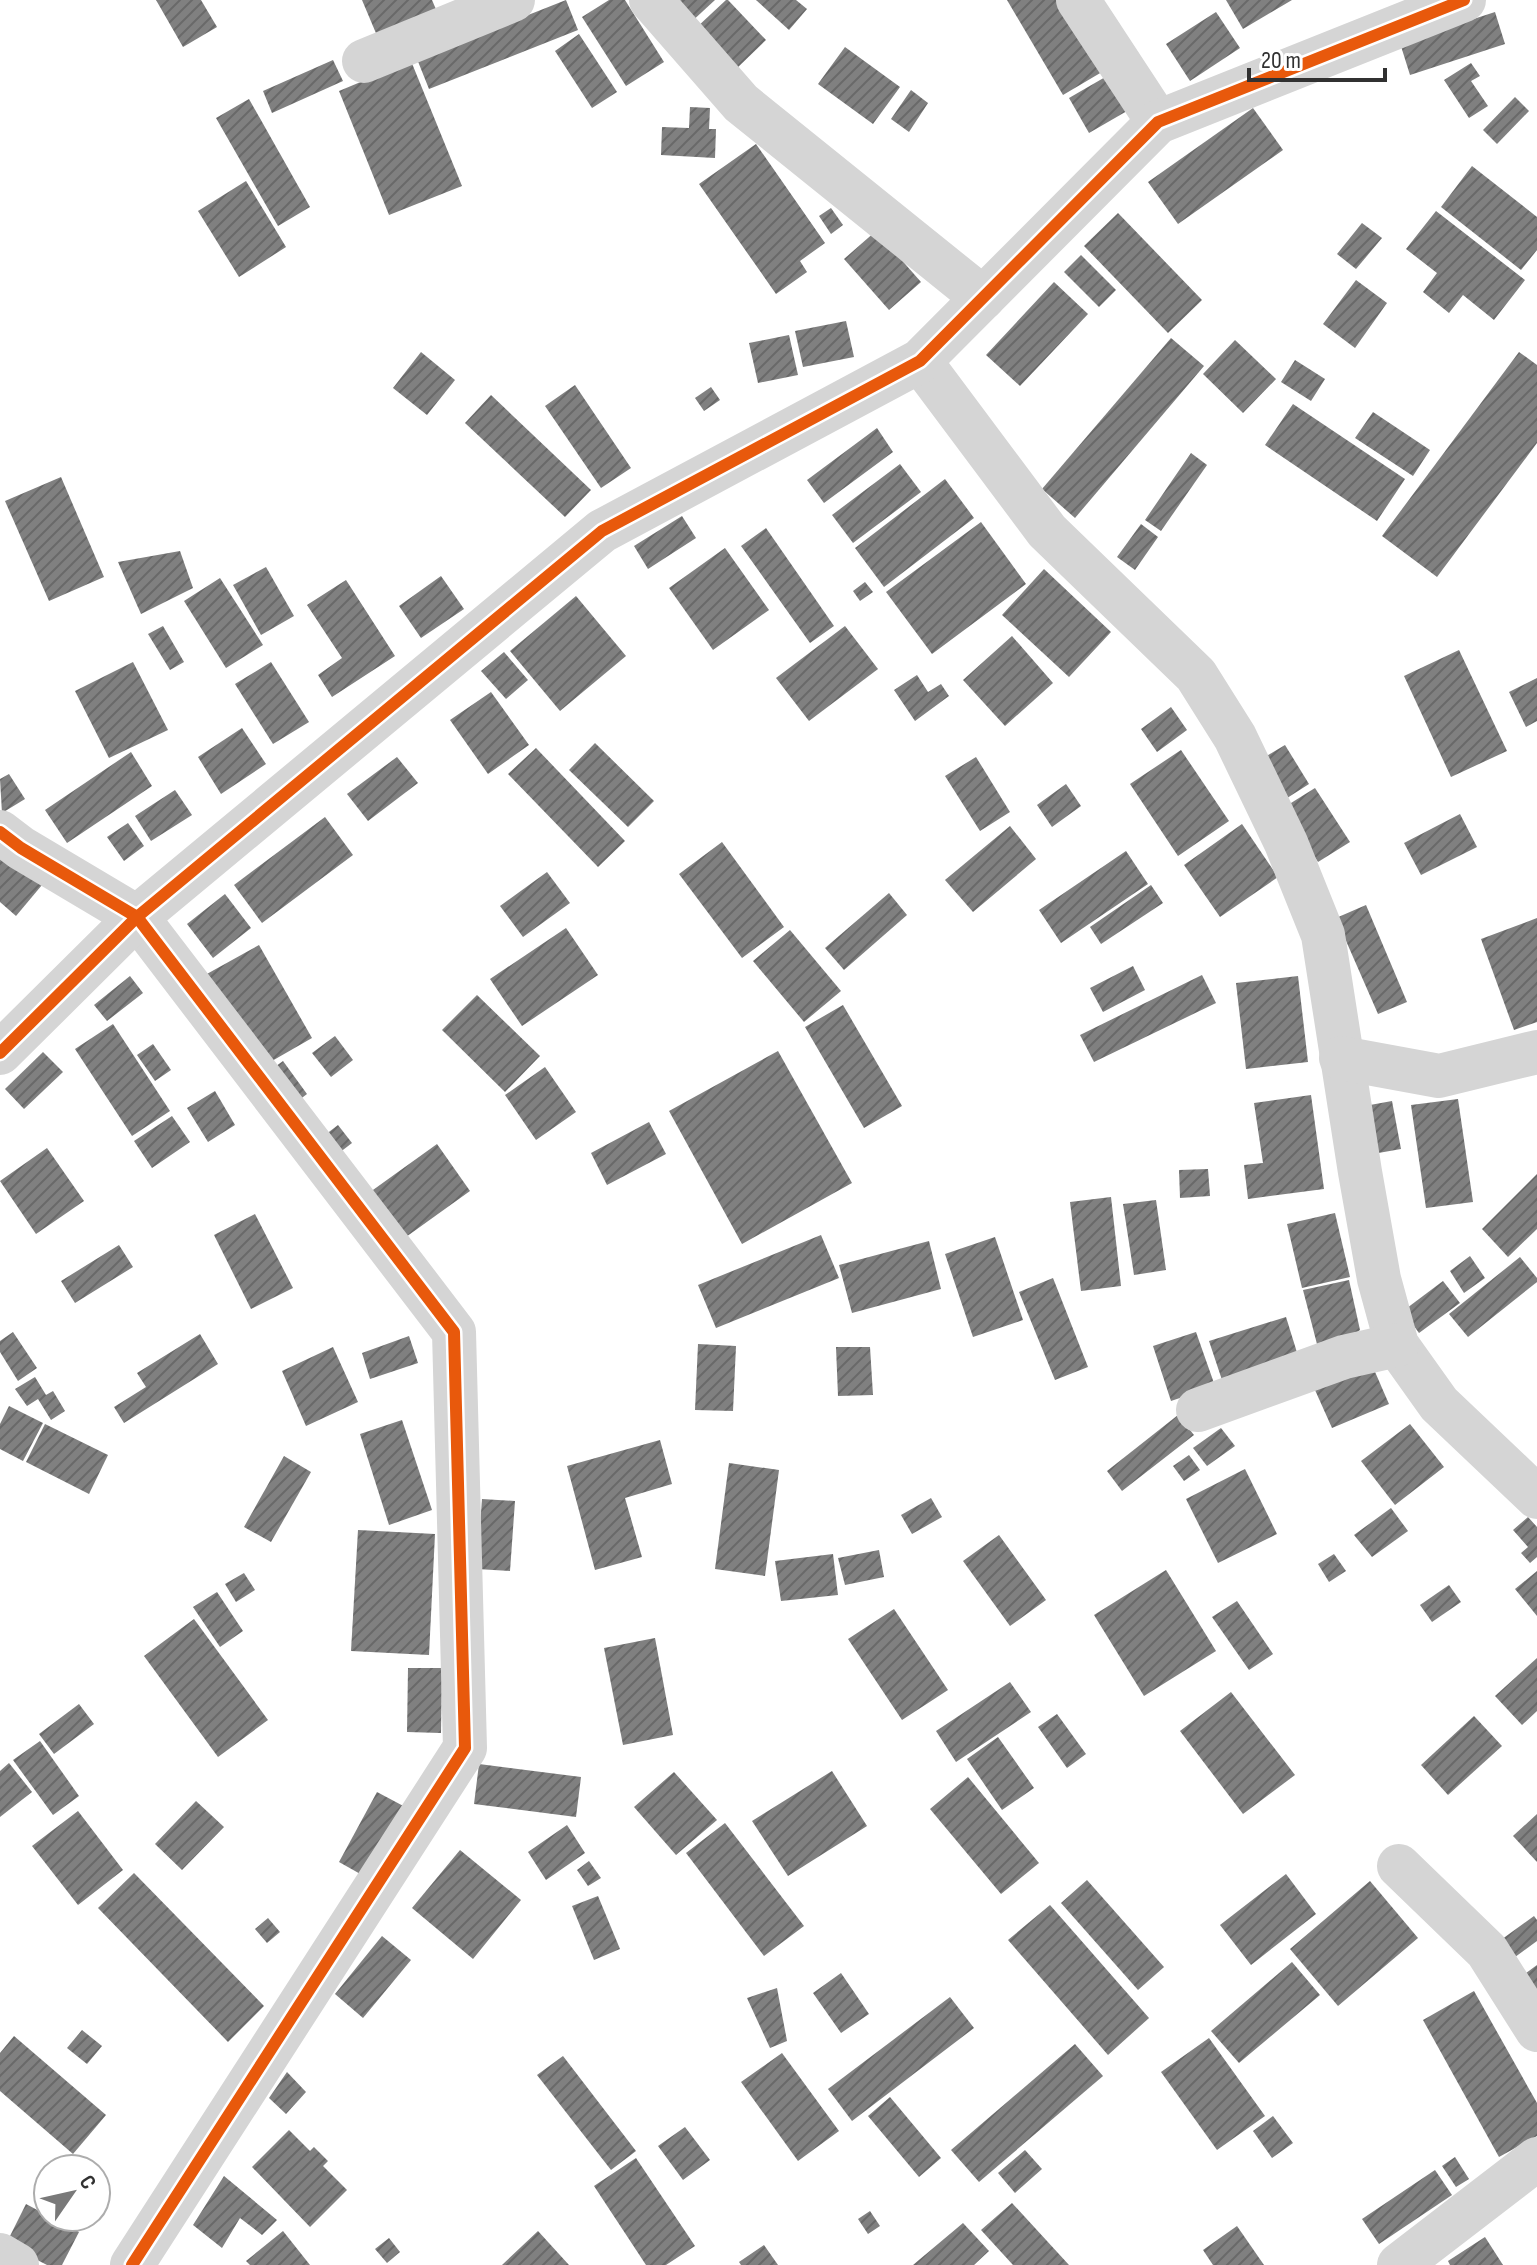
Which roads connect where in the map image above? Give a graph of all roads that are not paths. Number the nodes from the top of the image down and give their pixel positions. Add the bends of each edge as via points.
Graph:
1 (513, 0) edge
2 (651, 0) edge
3 (1078, 0) edge
4 (1464, 0) edge
5 (364, 61) dead end
6 (1158, 122) junction
7 (983, 298) junction
8 (920, 361) junction
9 (0, 832) edge
10 (137, 917) junction
11 (1537, 1052) edge
12 (0, 1053) edge
13 (1341, 1058) junction
14 (1397, 1345) junction
15 (1198, 1410) dead end
16 (1537, 1497) edge
17 (1399, 1866) dead end
18 (1537, 2030) edge
19 (1537, 2159) edge
20 (0, 2255) edge
21 (17, 2265) edge
22 (132, 2265) edge
23 (1399, 2265) edge

1 - 5 street
2 - 7 street via 741,103
3 - 6 street
4 - 6 street
6 - 7 street
7 - 8 street
8 - 10 street via 602,531
8 - 13 street via 1047,531 1196,675 1235,737 1323,935
9 - 10 street
10 - 12 street
10 - 22 street via 454,1332 465,1748
11 - 13 street via 1439,1076
13 - 14 street via 1379,1279
14 - 15 street via 1344,1357
14 - 16 street via 1439,1404
17 - 18 street via 1487,1951
19 - 23 street
20 - 21 street

